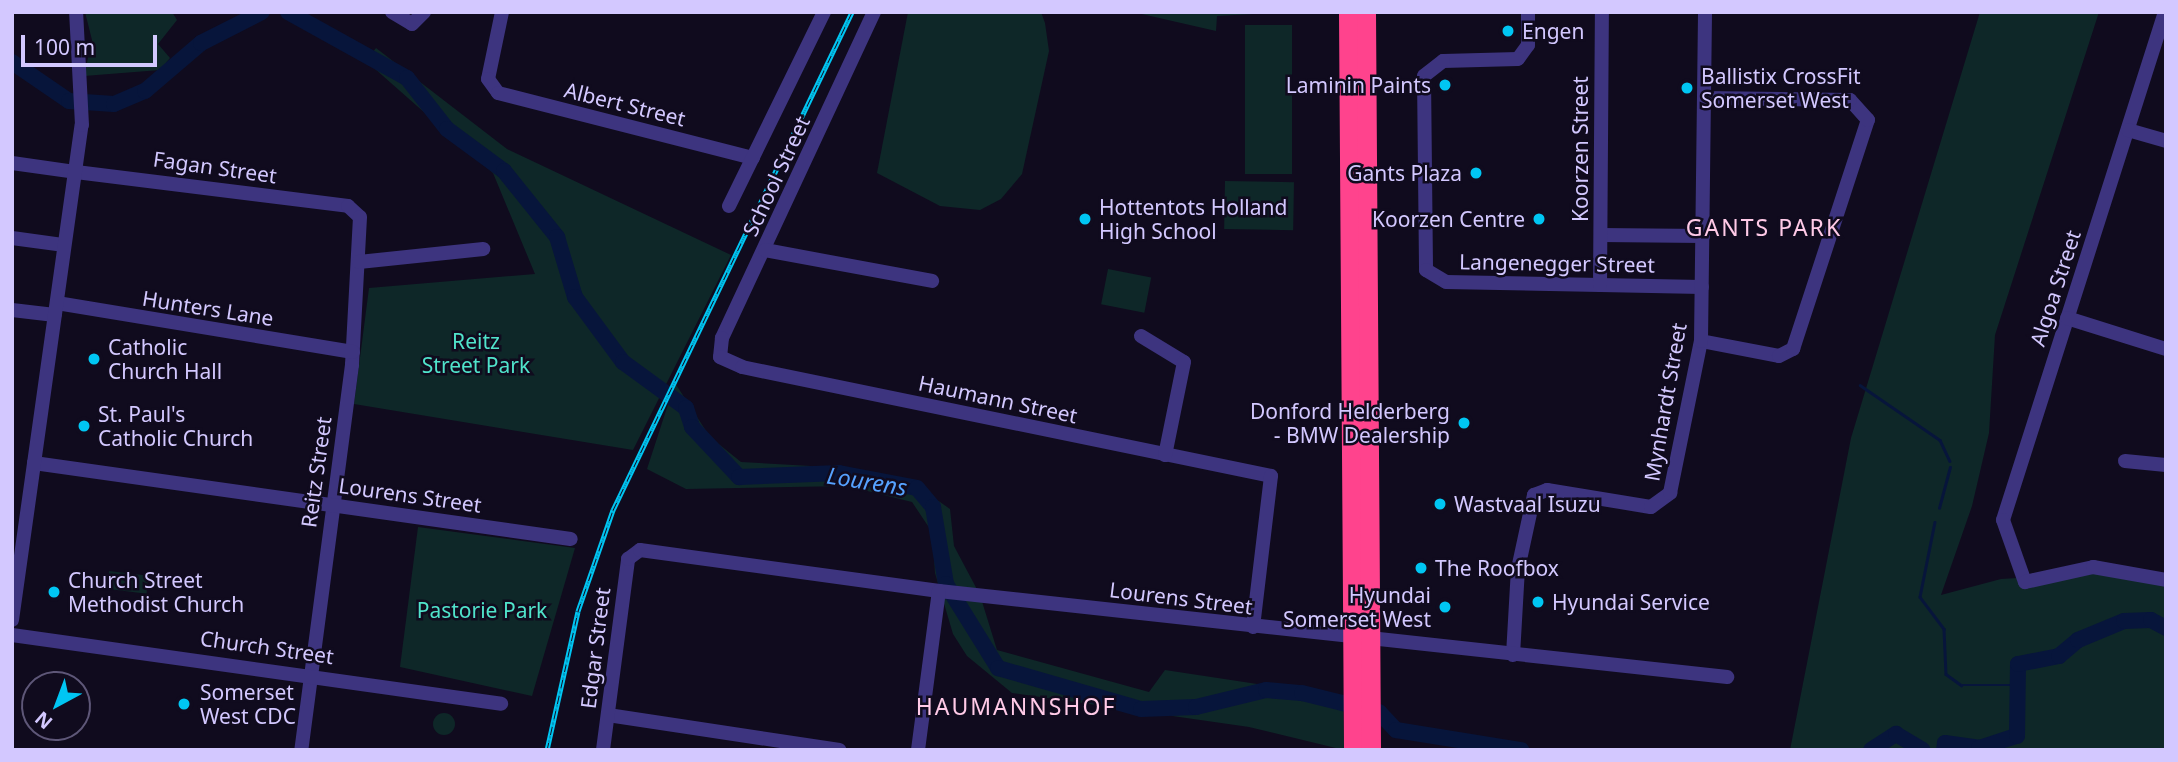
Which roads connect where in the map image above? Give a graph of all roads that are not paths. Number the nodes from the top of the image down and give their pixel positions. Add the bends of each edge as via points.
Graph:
1 (76, 12) edge
2 (392, 12) edge
3 (424, 12) edge
4 (502, 12) edge
5 (824, 12) edge
6 (874, 12) edge
7 (1348, 12) edge
8 (1366, 12) edge
9 (1528, 12) edge
10 (1602, 12) edge
11 (1705, 12) edge
12 (2165, 12) edge
13 (1704, 98) junction
14 (2128, 130) junction
15 (2166, 141) edge
16 (753, 158) junction
17 (12, 163) edge
18 (73, 171) junction
19 (348, 206) joint
20 (729, 206) dead end
21 (1601, 235) junction
22 (1703, 236) junction
23 (12, 238) edge
24 (63, 243) junction
25 (483, 249) dead end
26 (765, 250) junction
27 (359, 262) junction
28 (932, 281) dead end
29 (1600, 285) junction
30 (1702, 287) junction
31 (56, 309) junction
32 (12, 310) edge
33 (2067, 318) junction
34 (1142, 336) dead end
35 (1701, 341) junction
36 (2166, 349) edge
37 (353, 352) junction
38 (720, 357) joint
39 (1165, 455) junction
40 (2124, 461) dead end
41 (34, 463) junction
42 (2166, 465) edge
43 (332, 505) junction
44 (571, 539) dead end
45 (631, 553) joint
46 (2166, 580) edge
47 (943, 592) junction
48 (12, 620) edge
49 (1253, 627) junction
50 (17, 634) edge
51 (1351, 639) junction
52 (1371, 641) junction
53 (1513, 655) junction
54 (310, 674) junction
55 (1727, 677) dead end
56 (501, 704) dead end
57 (608, 715) junction
58 (1359, 749) edge
59 (301, 750) edge
60 (603, 750) edge
61 (839, 750) edge
62 (918, 750) edge

1 - 18 street via 82,70
2 - 3 street via 412,24
4 - 16 street, Albert Street via 490,86 505,95
5 - 16 street
6 - 26 street, School Street
7 - 51 highway
8 - 52 highway
9 - 29 street, Langenegger Street via 1528,44 1518,60 1443,61 1424,76 1424,265 1446,282
10 - 21 street, Koorzen Street
11 - 13 street, Mynhardt Street
12 - 14 street, Algoa Street
13 - 22 street, Mynhardt Street
13 - 35 street via 1850,100 1868,120 1793,349 1775,355
14 - 15 street
14 - 33 street, Algoa Street
16 - 20 street
17 - 18 street, Fagan Street
18 - 19 street, Fagan Street
18 - 24 street
19 - 27 street, Reitz Street via 362,222
21 - 22 street
21 - 29 street, Koorzen Street
22 - 30 street, Mynhardt Street
23 - 24 street
24 - 31 street
25 - 27 street
26 - 28 street
26 - 38 street, School Street via 718,347
27 - 37 street, Reitz Street
29 - 30 street, Langenegger Street
30 - 35 street, Mynhardt Street
31 - 32 street, Hunters Lane
31 - 37 street, Hunters Lane
31 - 41 street
33 - 36 street
33 - 46 street, Algoa Street via 2004,515 2019,577 2029,582 2106,568
34 - 39 street via 1184,362
35 - 53 street, Mynhardt Street via 1665,501 1651,508 1538,492 1529,503 1518,569
37 - 43 street, Reitz Street
38 - 39 street, Haumann Street via 742,367
39 - 49 street, Haumann Street via 1271,476
40 - 42 street
41 - 43 street, Lourens Street
41 - 48 street
43 - 44 street, Lourens Street
43 - 54 street, Reitz Street
45 - 47 street, Lourens Street
45 - 57 street, Edgar Street
47 - 49 street, Lourens Street
47 - 62 street
49 - 51 street, Lourens Street
50 - 54 street, Church Street
51 - 52 street, Lourens Street
51 - 58 highway via 1351,700
52 - 53 street, Lourens Street
52 - 58 highway via 1372,705
53 - 55 street, Lourens Street
54 - 56 street, Church Street
54 - 59 street, Reitz Street
57 - 60 street, Edgar Street
57 - 61 street

